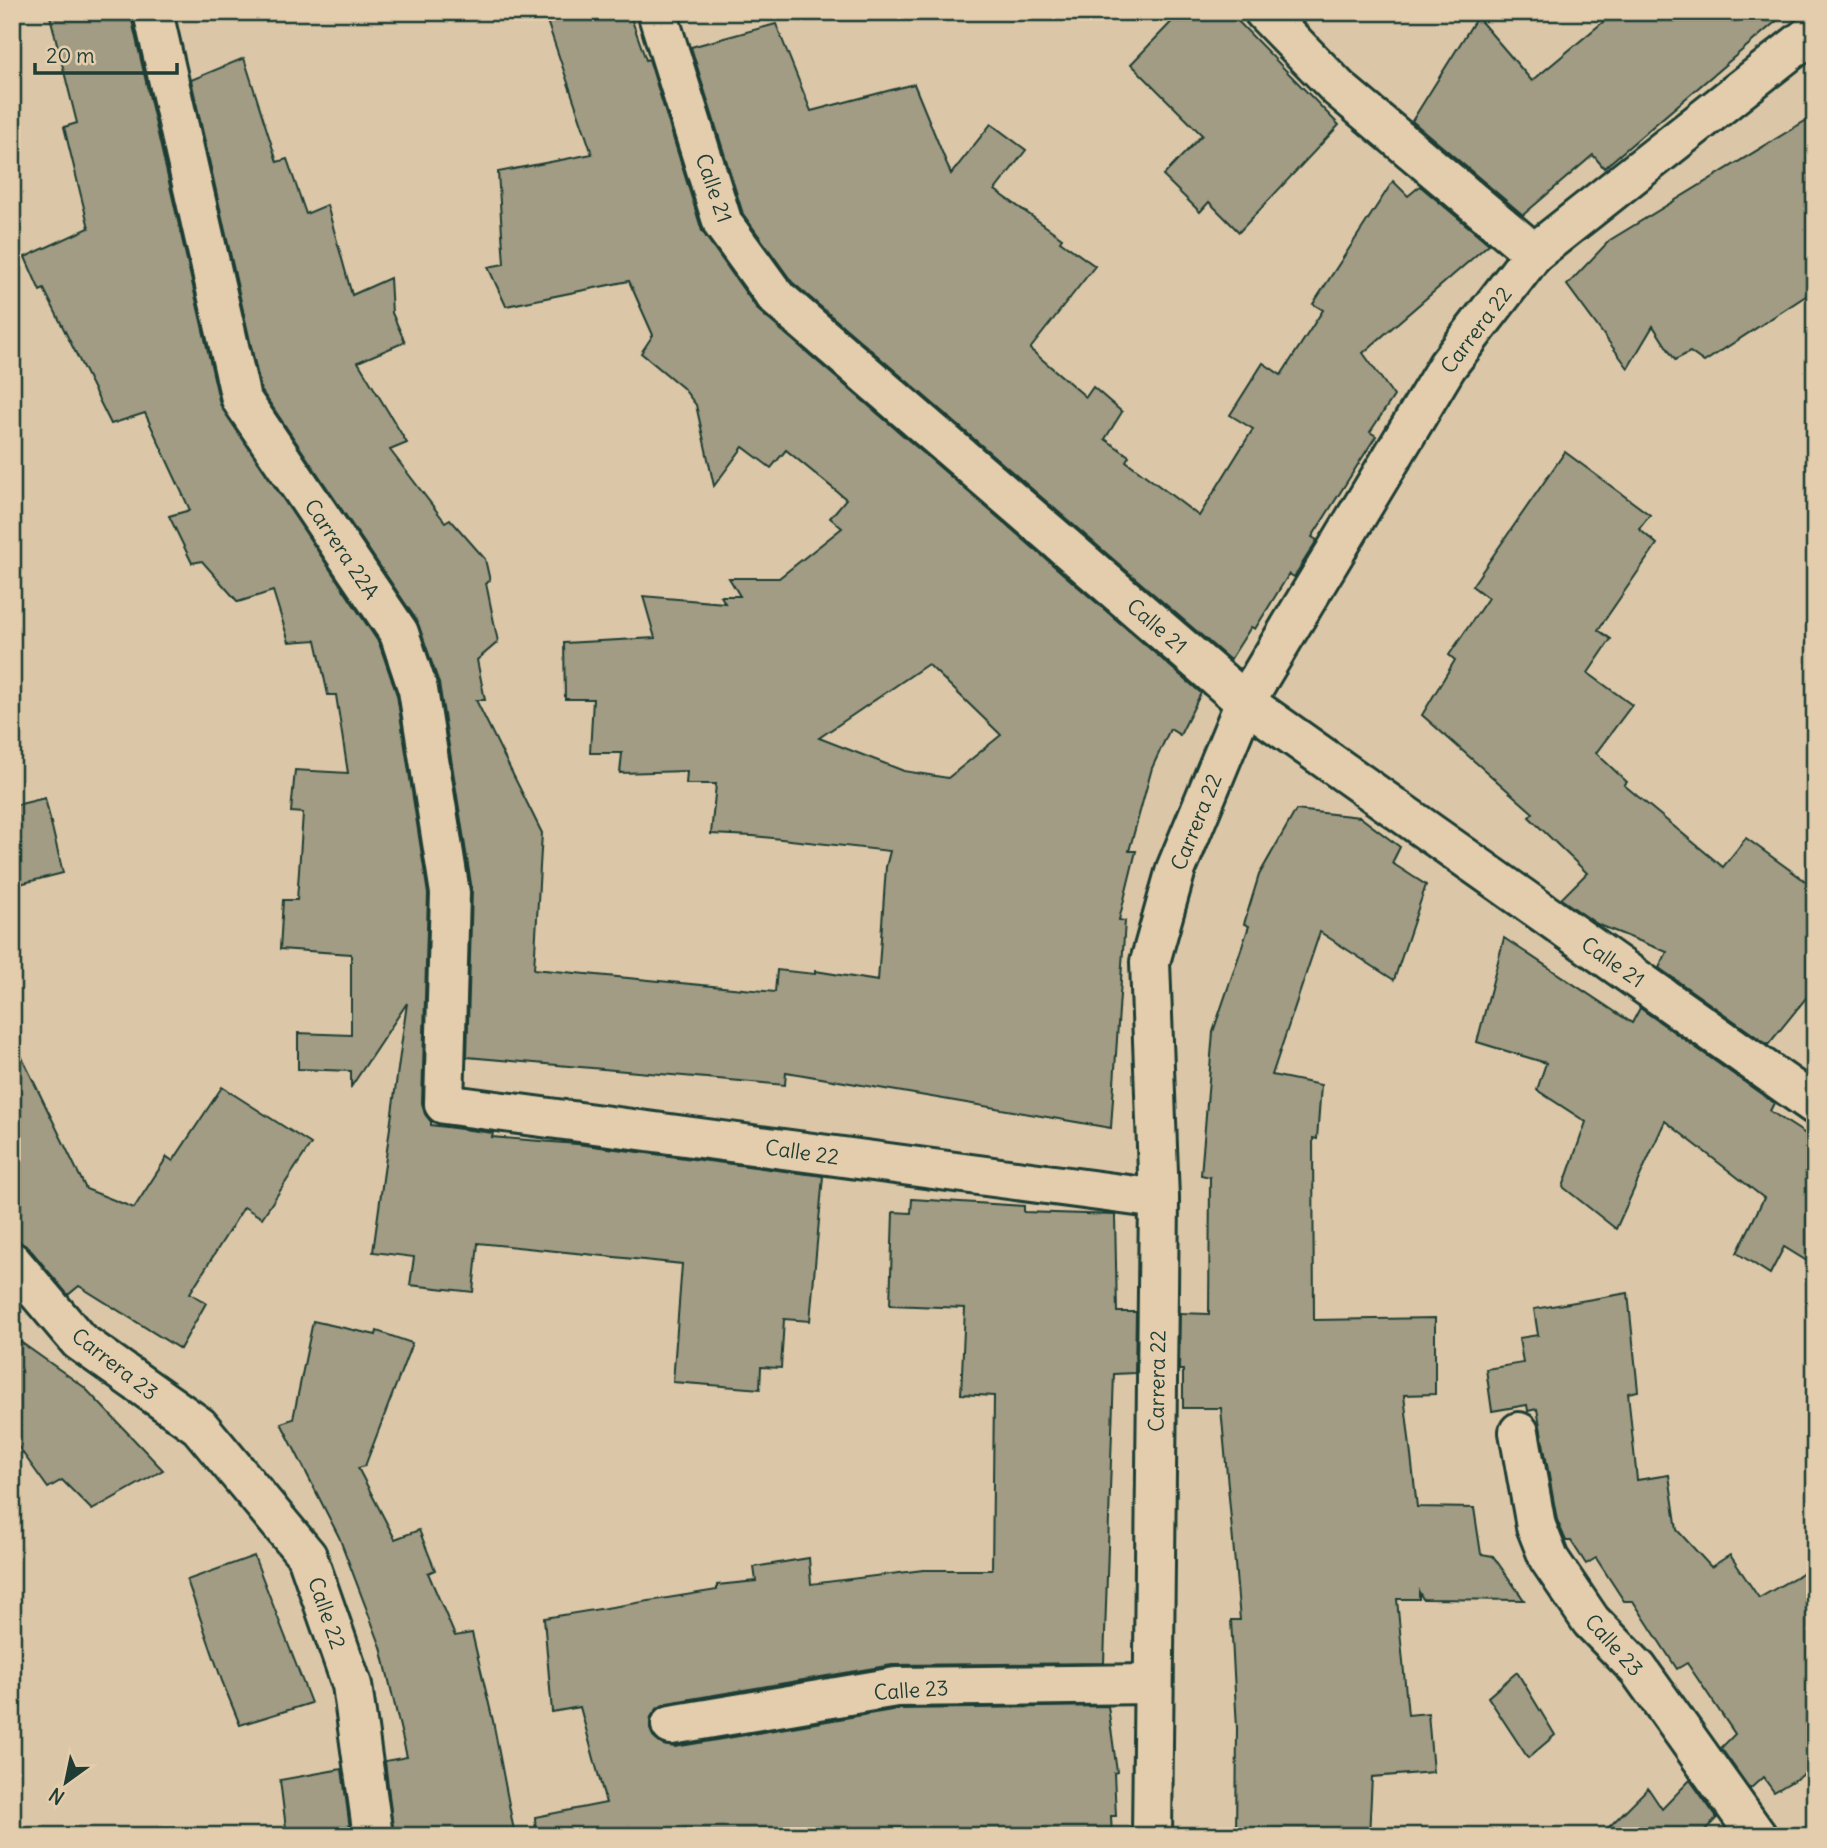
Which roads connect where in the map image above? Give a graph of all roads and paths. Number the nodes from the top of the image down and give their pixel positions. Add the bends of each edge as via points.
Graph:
1 (153, 12) edge
2 (657, 12) edge
3 (1264, 12) edge
4 (1815, 31) edge
5 (1534, 253) junction
6 (1245, 702) junction
7 (444, 1104) joint
8 (1815, 1105) edge
9 (1159, 1199) junction
10 (12, 1262) edge
11 (199, 1426) joint
12 (1519, 1432) dead end
13 (1153, 1684) junction
14 (671, 1725) dead end
15 (373, 1836) edge
16 (1152, 1836) edge
17 (1757, 1836) edge

1 - 7 street, Carrera 22A via 242,399 399,633 418,690 450,893
2 - 6 street, Calle 21 via 723,224 776,297
3 - 5 street via 1339,89
4 - 5 street, Carrera 22
5 - 6 street, Carrera 22 via 1447,366
6 - 8 street, Calle 21
6 - 9 street, Carrera 22 via 1176,869 1150,962
7 - 9 street, Calle 22
9 - 13 street, Carrera 22
10 - 11 street, Carrera 23 via 79,1341
11 - 15 street, Calle 22 via 307,1556 352,1685
12 - 17 street, Calle 23 via 1536,1526 1549,1559 1591,1621 1637,1669
13 - 14 street, Calle 23 via 896,1687
13 - 16 street, Carrera 22

